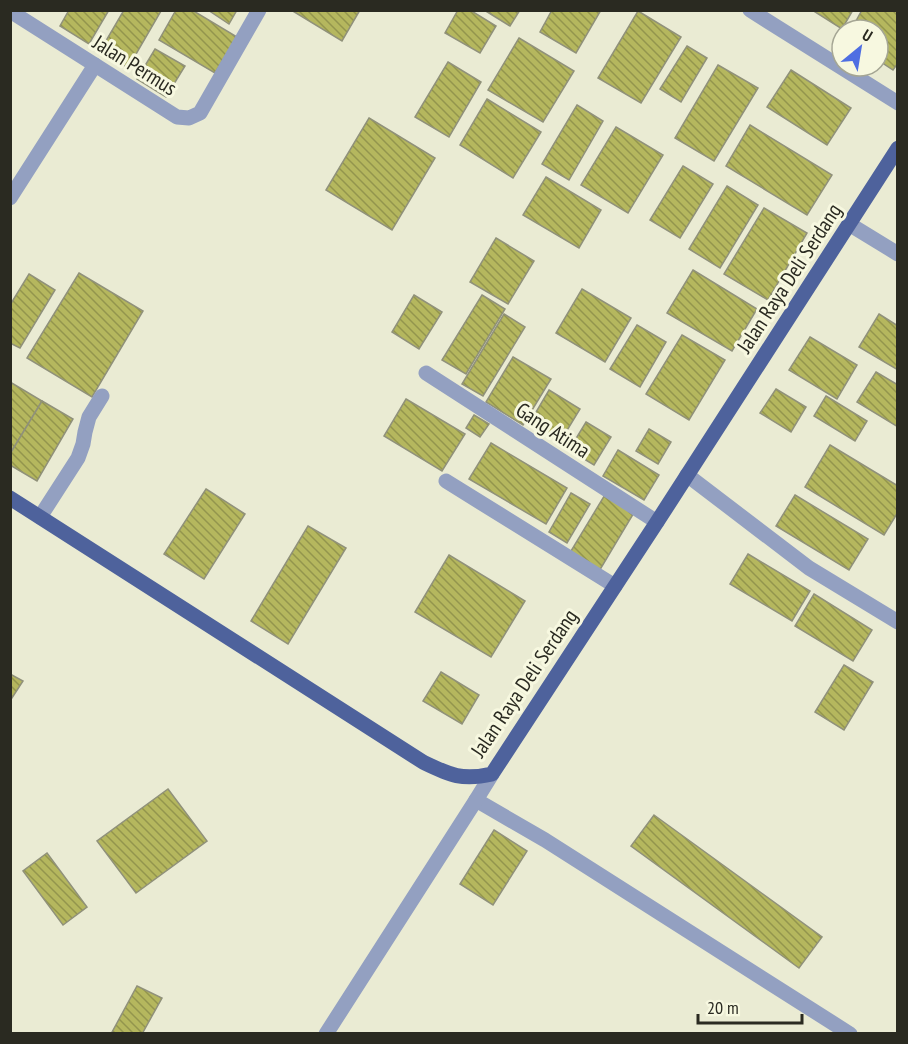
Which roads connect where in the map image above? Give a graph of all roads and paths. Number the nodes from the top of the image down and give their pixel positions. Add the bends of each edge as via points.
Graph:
1 (259, 10) edge
2 (750, 10) edge
3 (10, 11) edge
4 (95, 65) junction
5 (897, 103) edge
6 (897, 148) edge
7 (10, 198) edge
8 (849, 224) junction
9 (897, 254) edge
10 (426, 373) dead end
11 (102, 396) dead end
12 (687, 475) junction
13 (446, 481) dead end
14 (10, 498) edge
15 (40, 517) junction
16 (657, 522) junction
17 (615, 586) junction
18 (897, 622) edge
19 (492, 774) junction
20 (476, 800) junction
21 (326, 1034) edge
22 (850, 1034) edge

1 - 4 street, Jalan Permus via 200,113 189,118 177,117
2 - 5 street
3 - 4 street, Jalan Permus
4 - 7 street
6 - 8 main road, Jalan Raya Deli Serdang
8 - 9 street
8 - 12 main road, Jalan Raya Deli Serdang
10 - 16 street, Gang Atima
11 - 15 street via 89,417 78,458
12 - 16 main road, Jalan Raya Deli Serdang
12 - 18 street via 810,568
13 - 17 street
14 - 15 main road, Jalan Raya Deli Serdang
15 - 19 main road, Jalan Raya Deli Serdang via 423,762 462,777
16 - 17 main road, Jalan Raya Deli Serdang
17 - 19 main road, Jalan Raya Deli Serdang
19 - 20 street
20 - 21 street
20 - 22 street

